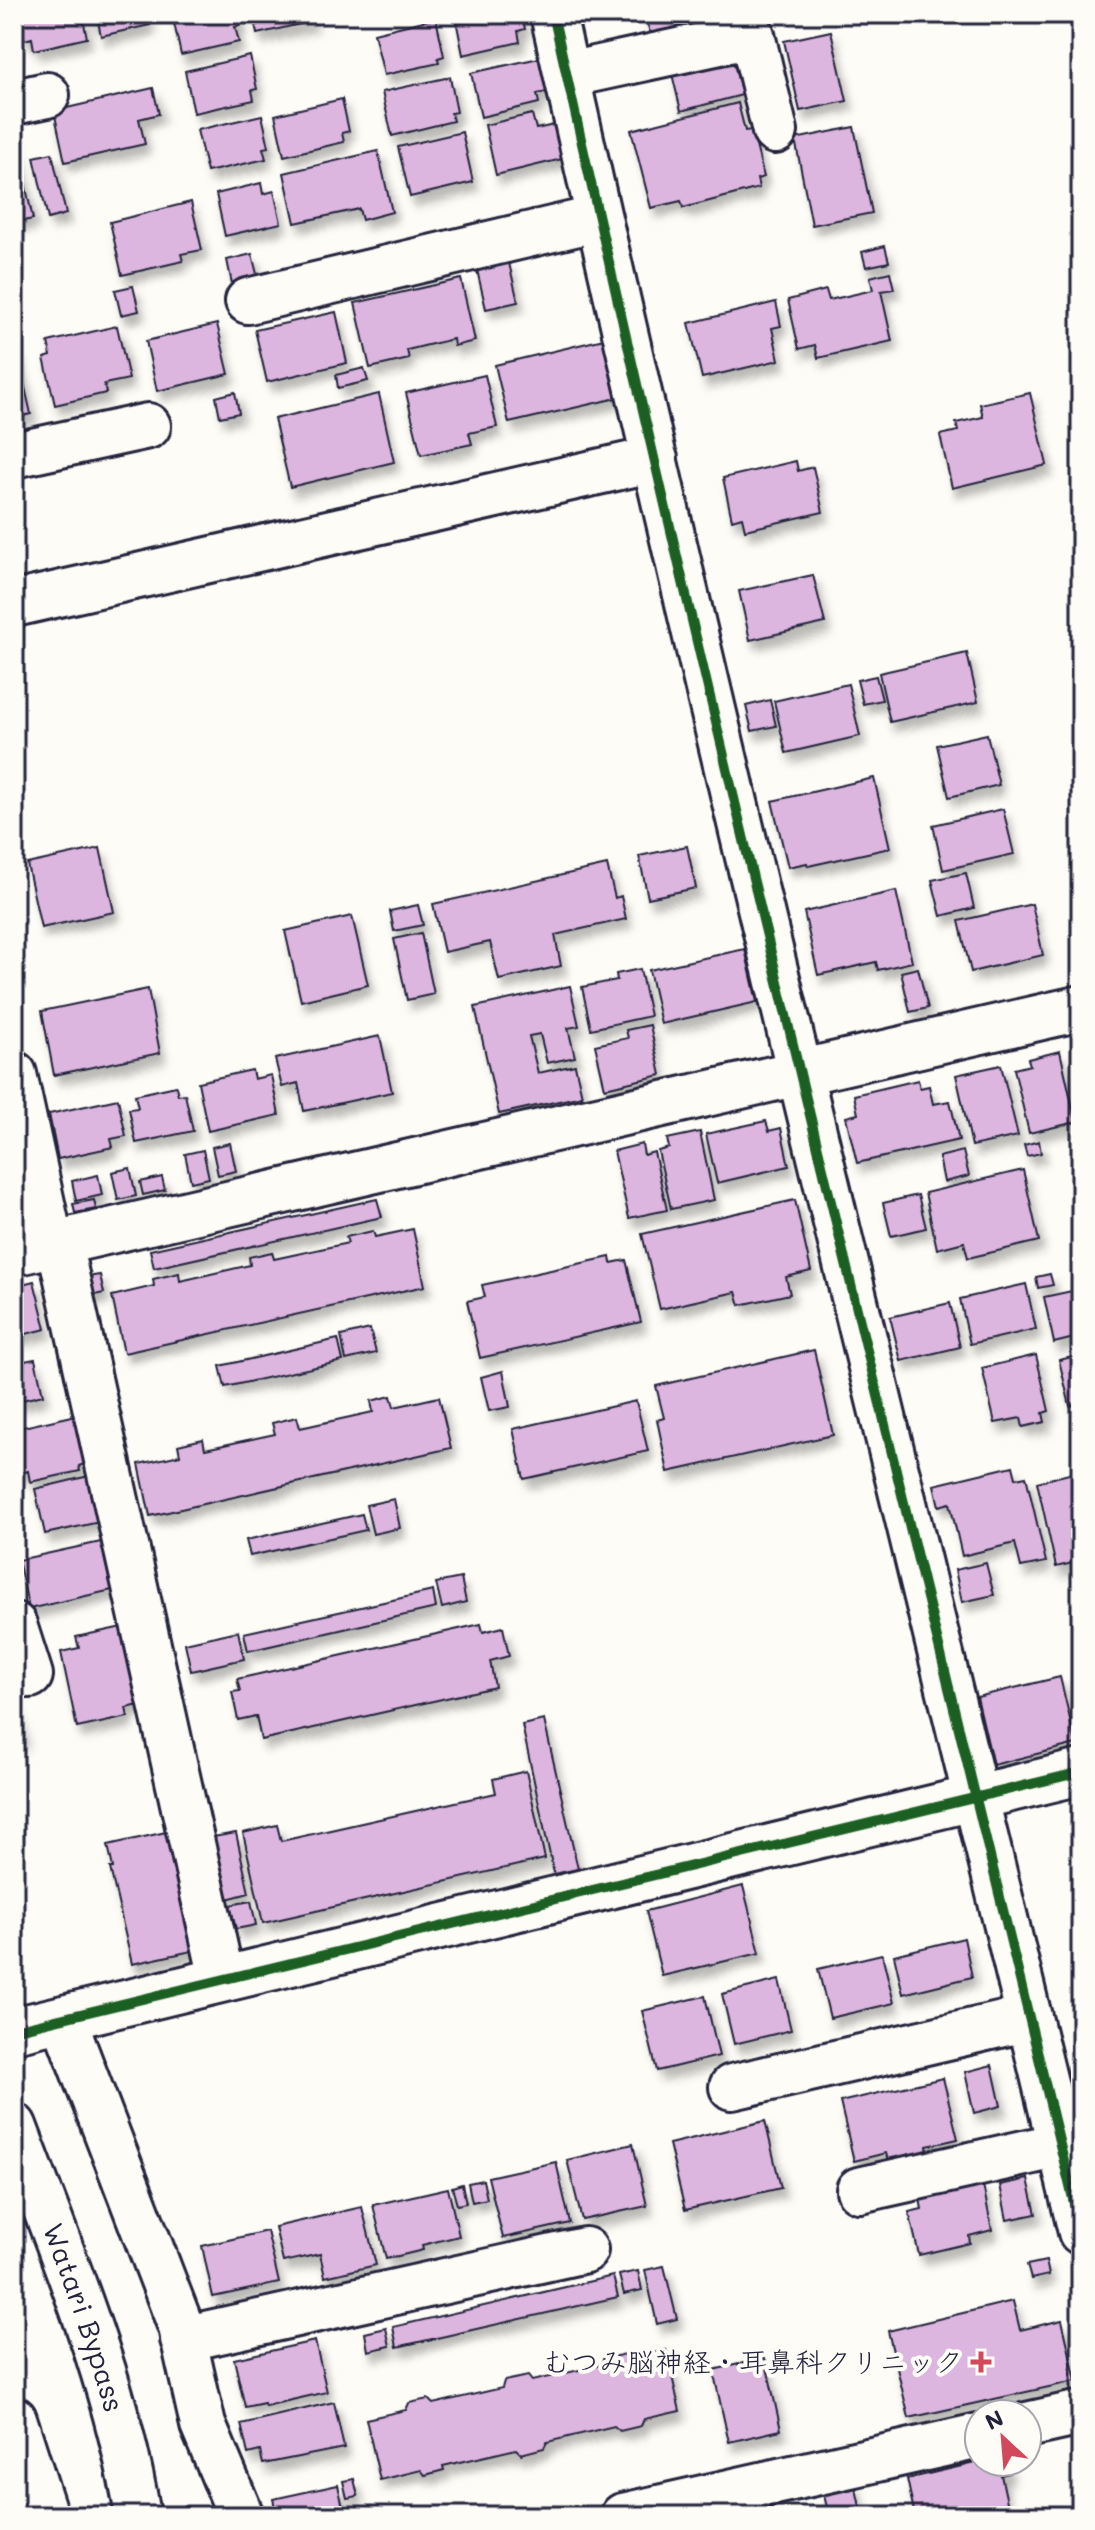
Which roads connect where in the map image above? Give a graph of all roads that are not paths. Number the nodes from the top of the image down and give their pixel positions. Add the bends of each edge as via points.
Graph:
1 (553, 14) edge
2 (567, 75) junction
3 (775, 131) dead end
4 (599, 218) junction
5 (248, 301) dead end
6 (148, 426) dead end
7 (14, 455) edge
8 (655, 459) junction
9 (14, 604) edge
10 (1081, 1008) edge
11 (799, 1073) junction
12 (14, 1074) edge
13 (41, 1247) edge
14 (14, 1625) edge
15 (30, 1675) dead end
16 (1081, 1772) edge
17 (975, 1796) junction
18 (222, 1979) junction
19 (63, 2018) junction
20 (1029, 2018) junction
21 (14, 2030) edge
22 (732, 2087) dead end
23 (14, 2126) edge
24 (1068, 2153) edge
25 (859, 2190) dead end
26 (1081, 2232) edge
27 (585, 2250) dead end
28 (183, 2339) junction
29 (1081, 2413) edge
30 (14, 2419) edge
31 (1043, 2421) edge
32 (963, 2440) edge
33 (45, 2516) edge
34 (138, 2516) edge
35 (241, 2516) edge
36 (623, 2516) edge

1 - 2 main road
2 - 3 main road via 752,35
2 - 4 main road
4 - 5 main road
4 - 8 main road
6 - 7 main road
8 - 9 main road
8 - 11 main road
10 - 11 main road
11 - 13 main road
11 - 17 main road
12 - 13 main road
13 - 18 main road
14 - 15 main road
16 - 17 main road
17 - 18 main road
17 - 20 main road
18 - 19 main road
19 - 21 main road
19 - 28 main road
20 - 22 main road
20 - 24 main road
23 - 34 main road, Watari Bypass via 102,2362
24 - 25 main road
24 - 26 main road
27 - 28 main road
28 - 35 main road via 203,2425
29 - 31 main road
30 - 33 main road
32 - 36 main road

